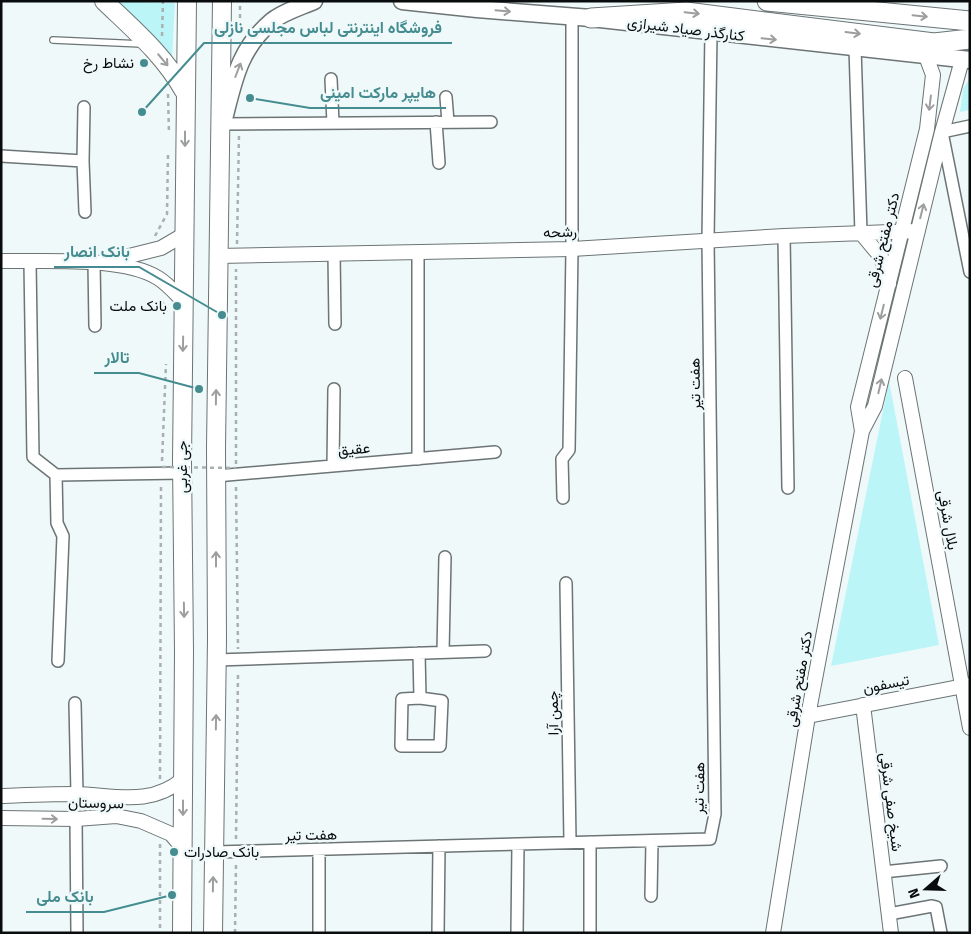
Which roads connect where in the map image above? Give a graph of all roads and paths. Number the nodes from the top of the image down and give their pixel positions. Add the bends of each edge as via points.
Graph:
1 (104, 1) edge
2 (163, 1) edge
3 (186, 1) edge
4 (222, 1) edge
5 (314, 1) edge
6 (402, 1) edge
7 (767, 1) edge
8 (572, 16) junction
9 (591, 18) junction
10 (970, 21) edge
11 (712, 32) junction
12 (53, 40) dead end
13 (156, 40) junction
14 (970, 40) edge
15 (855, 48) junction
16 (926, 56) junction
17 (966, 60) edge
18 (332, 79) dead end
19 (176, 89) junction
20 (446, 97) dead end
21 (84, 106) dead end
22 (436, 122) junction
23 (448, 122) junction
24 (491, 122) dead end
25 (332, 123) junction
26 (970, 126) edge
27 (227, 127) junction
28 (927, 129) junction
29 (942, 132) junction
30 (169, 140) dead end
31 (168, 149) dead end
32 (1, 156) edge
33 (83, 161) junction
34 (439, 163) dead end
35 (85, 212) dead end
36 (918, 230) junction
37 (903, 231) junction
38 (862, 233) junction
39 (185, 234) junction
40 (784, 236) junction
41 (154, 238) dead end
42 (708, 240) junction
43 (572, 248) junction
44 (418, 252) junction
45 (334, 254) junction
46 (236, 255) junction
47 (218, 256) junction
48 (1, 261) edge
49 (30, 262) junction
50 (99, 262) junction
51 (970, 272) edge
52 (889, 284) junction
53 (162, 299) dead end
54 (184, 302) junction
55 (168, 314) dead end
56 (334, 324) dead end
57 (95, 326) dead end
58 (166, 363) dead end
59 (905, 378) dead end
60 (334, 388) dead end
61 (862, 431) junction
62 (236, 448) junction
63 (162, 450) junction
64 (495, 452) dead end
65 (418, 459) junction
66 (333, 466) junction
67 (161, 470) junction
68 (236, 471) junction
69 (182, 473) junction
70 (56, 475) junction
71 (216, 476) junction
72 (788, 488) dead end
73 (563, 498) dead end
74 (445, 557) dead end
75 (566, 582) dead end
76 (485, 651) dead end
77 (443, 652) junction
78 (419, 653) junction
79 (238, 659) junction
80 (216, 660) junction
81 (58, 661) dead end
82 (966, 685) edge
83 (420, 698) junction
84 (75, 703) dead end
85 (863, 705) junction
86 (808, 716) junction
87 (970, 728) edge
88 (183, 780) junction
89 (160, 793) junction
90 (77, 794) junction
91 (1, 796) edge
92 (1, 818) edge
93 (76, 819) junction
94 (160, 830) junction
95 (652, 841) junction
96 (570, 842) junction
97 (590, 842) junction
98 (518, 844) junction
99 (182, 846) junction
100 (439, 846) junction
101 (319, 850) junction
102 (214, 852) junction
103 (236, 852) junction
104 (941, 866) dead end
105 (883, 872) junction
106 (651, 896) dead end
107 (889, 914) junction
108 (77, 933) edge
109 (160, 933) edge
110 (182, 933) edge
111 (212, 933) edge
112 (235, 933) edge
113 (319, 933) edge
114 (438, 933) edge
115 (517, 933) edge
116 (590, 933) edge
117 (774, 933) edge
118 (891, 933) edge
119 (941, 933) edge

1 - 13 main road
2 - 13 path
3 - 19 main road, جی غربی
4 - 27 main road
27 -> 5 main road via 237,70 249,44 273,20
6 -> 8 main road, کنارگذر صیاد شیرازی
7 -> 10 highway
8 - 9 main road, کنارگذر صیاد شیرازی
8 - 43 street
9 - 11 main road, کنارگذر صیاد شیرازی
9 -> 14 highway via 686,12 934,43
11 -> 15 main road, کنارگذر صیاد شیرازی
11 - 42 street
12 - 13 lane
13 -> 19 main road via 174,73
15 - 16 main road, کنارگذر صیاد شیرازی
15 - 38 street
16 - 17 main road, کنارگذر صیاد شیرازی
16 -> 28 street, دکتر مفتح شرقی via 934,75
17 - 29 street, دکتر مفتح شرقی
18 - 25 street
19 - 30 path
19 -> 39 main road, جی غربی
20 - 23 street
21 - 33 street
22 - 23 street
22 - 25 street
22 - 34 street
23 - 24 street
25 - 27 street
26 - 29 street
27 - 46 path
27 - 47 main road
28 - 29 street
28 - 37 street, دکتر مفتح شرقی
36 -> 29 street, دکتر مفتح شرقی
29 - 51 street
31 - 41 path via 167,214
32 - 33 street
33 - 35 street
36 - 37 street, رشحه
61 -> 36 street, دکتر مفتح شرقی via 876,406
37 - 38 street, رشحه
37 - 52 street, دکتر مفتح شرقی
38 - 40 street, رشحه
38 - 52 street via 880,257
39 - 50 street via 162,248
39 - 54 main road, جی غربی
40 - 42 street, رشحه
40 - 72 street
42 - 43 street, رشحه
42 - 95 street, هفت تیر via 715,814 710,839
43 - 44 street, رشحه
43 - 73 street via 569,450 562,459
44 - 45 street, رشحه
44 - 65 street
45 - 46 street, رشحه
45 - 56 street
46 - 47 street, رشحه
46 - 62 path
71 -> 47 main road
48 - 49 street
49 - 50 street
49 - 70 street via 34,457
50 - 54 street via 141,270 159,278
50 - 57 street
52 -> 61 street, دکتر مفتح شرقی via 858,406
53 - 55 path
54 -> 69 main road, جی غربی
58 - 63 path
59 - 82 street, بلال شرقی
60 - 66 street
61 - 86 street, دکتر مفتح شرقی
62 - 68 path
62 - 68 path
63 - 67 path
63 - 67 path
64 - 65 street, عقیق
65 - 66 street, عقیق
66 - 68 street, عقیق
67 - 68 path, bridge
67 - 69 street
67 - 70 street
67 - 89 path
68 - 71 street, عقیق
68 - 79 path
69 -> 88 main road, جی غربی
70 - 81 street via 57,523 63,536
80 -> 71 main road
74 - 77 street
75 - 96 street, چمن آرا
76 - 77 street
77 - 78 street
78 - 79 street
78 - 83 street
79 - 80 street
79 - 103 path
102 -> 80 main road
82 - 85 street, تیسفون
82 - 87 street, بلال شرقی
83 - 83 street via 402,700 401,746 440,746 442,701
84 - 90 street
85 - 86 street, تیسفون
85 - 105 street, شیخ صفی شرقی
86 - 117 street, دکتر مفتح شرقی
88 - 89 street, سروستان
88 -> 99 main road, جی غربی
89 - 90 street, سروستان via 112,798
90 - 91 street, سروستان
92 -> 93 street, سروستان
93 - 94 street, سروستان via 116,816 141,821
93 - 108 street
94 - 99 street, سروستان via 171,834
94 - 109 path
95 - 97 street, هفت تیر
95 - 106 street
96 - 97 street, هفت تیر
96 - 98 street, هفت تیر
97 - 116 street
98 - 100 street, هفت تیر
98 - 115 street
99 - 110 main road, جی غربی
100 - 101 street, هفت تیر
100 - 114 street
101 - 103 street, هفت تیر
101 - 113 street
102 - 103 street, هفت تیر
111 -> 102 main road
103 - 112 path
104 - 105 street
105 - 107 street, شیخ صفی شرقی
107 - 118 street, شیخ صفی شرقی
107 - 119 street via 936,907

